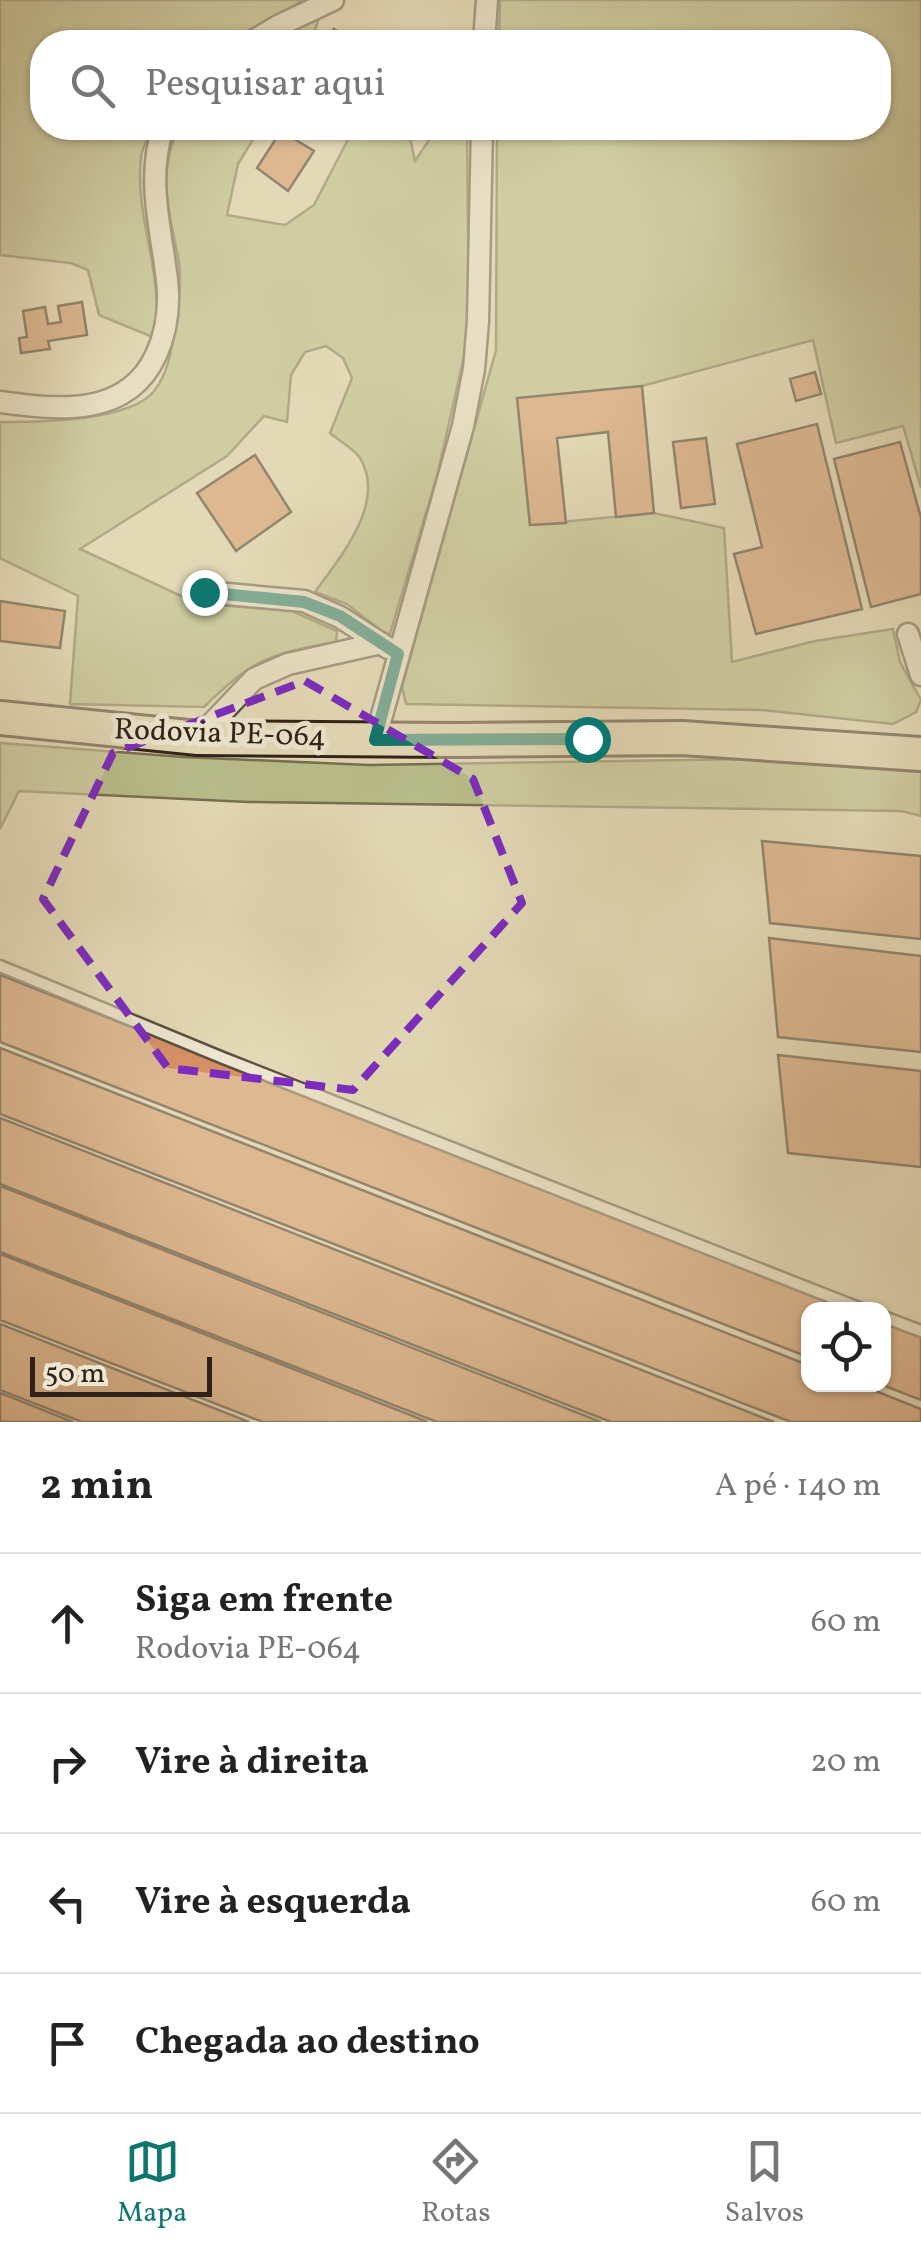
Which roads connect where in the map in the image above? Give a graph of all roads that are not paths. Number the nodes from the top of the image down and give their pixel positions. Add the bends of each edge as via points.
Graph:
1 (333, 0) edge
2 (486, 0) edge
3 (271, 30) edge
4 (485, 30) edge
5 (159, 140) edge
6 (482, 140) edge
7 (0, 402) edge
8 (204, 592) dead end
9 (908, 634) dead end
10 (389, 648) junction
11 (921, 675) edge
12 (0, 718) edge
13 (198, 738) junction
14 (375, 740) junction
15 (921, 754) edge
16 (0, 966) edge
17 (844, 1302) edge
18 (891, 1319) edge
19 (921, 1330) edge

1 - 3 street
2 - 4 street
5 - 7 street via 154,190 168,321 150,369 126,395 93,405
6 - 10 street via 474,370 463,426
8 - 10 street via 304,602
9 - 11 street
10 - 13 street via 288,664 254,679
10 - 14 street
12 - 13 main road, Rodovia PE-064
13 - 14 main road, Rodovia PE-064
14 - 15 main road, Rodovia PE-064 via 682,738
16 - 17 lane
18 - 19 lane

